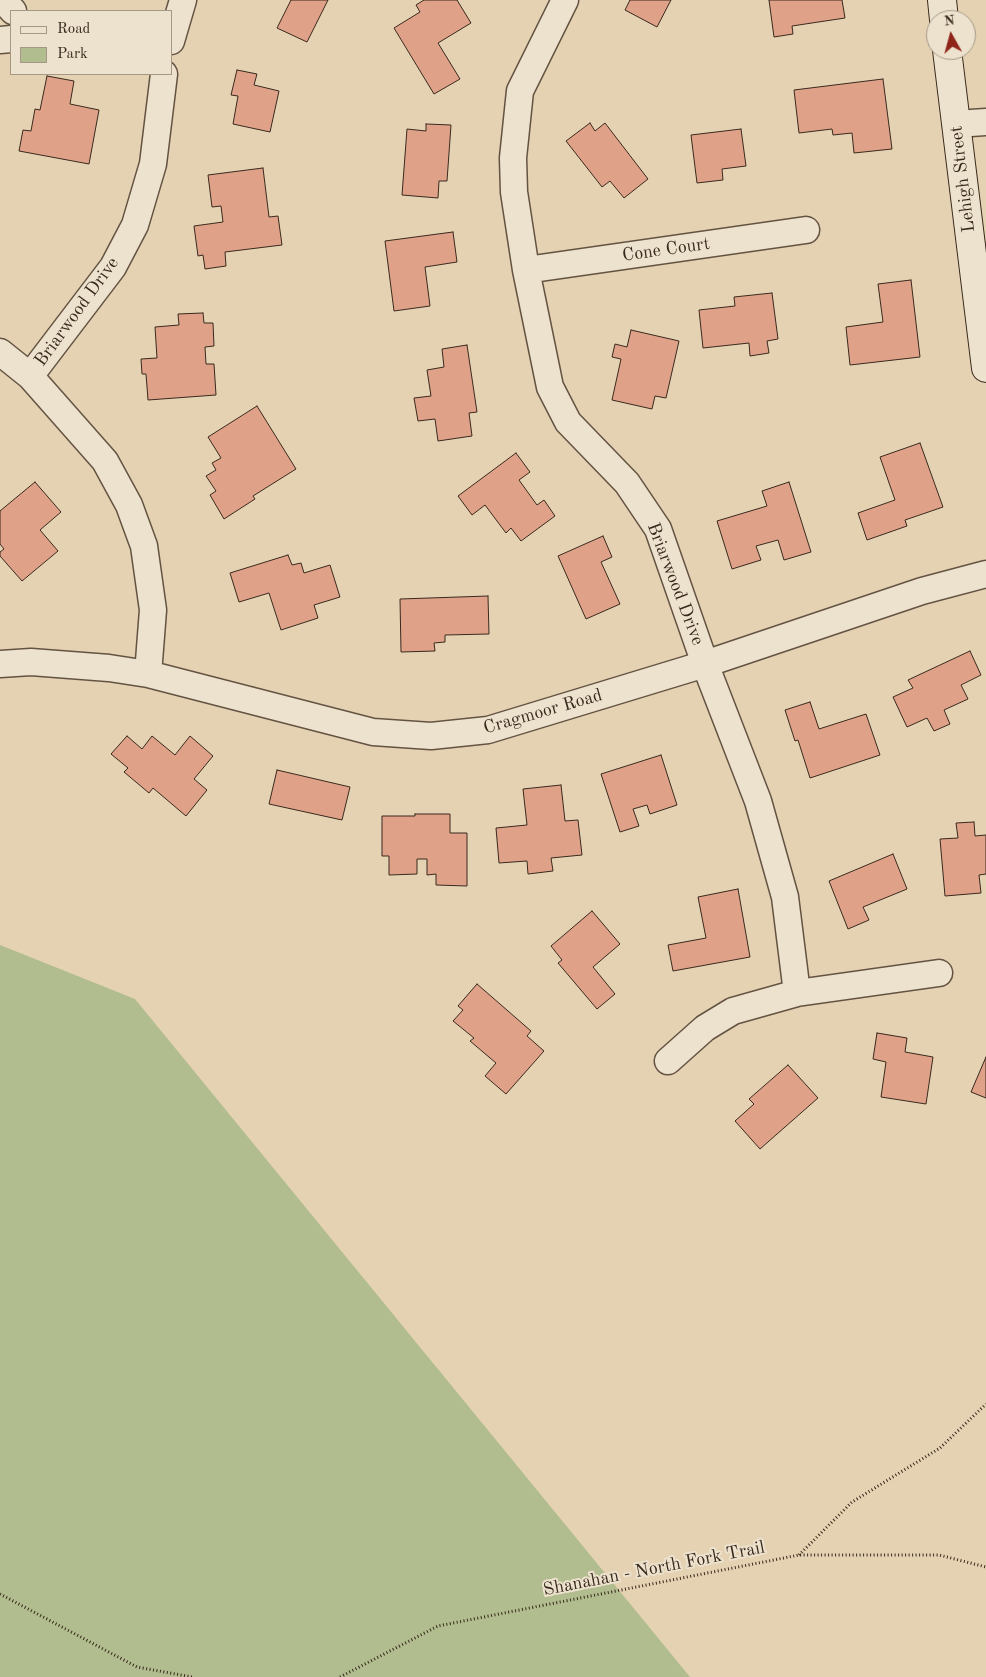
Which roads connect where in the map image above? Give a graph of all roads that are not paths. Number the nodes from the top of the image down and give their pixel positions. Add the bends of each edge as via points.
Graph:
1 (3, 0) edge
2 (183, 0) edge
3 (565, 0) edge
4 (12, 10) edge
5 (172, 38) edge
6 (949, 60) edge
7 (164, 75) edge
8 (986, 122) edge
9 (956, 124) junction
10 (806, 230) dead end
11 (526, 270) junction
12 (0, 352) edge
13 (986, 368) edge
14 (30, 376) junction
15 (986, 574) edge
16 (0, 664) edge
17 (705, 664) junction
18 (148, 674) junction
19 (939, 973) dead end
20 (797, 993) junction
21 (668, 1061) dead end

1 - 4 street
2 - 5 street
3 - 11 street, Briarwood Drive via 520,91 513,158 514,192
6 - 9 street, Lehigh Street
7 - 14 street, Briarwood Drive via 153,164 135,225 113,267
8 - 9 street
9 - 13 street, Lehigh Street
10 - 11 street, Cone Court
11 - 17 street, Briarwood Drive via 550,386 568,422 627,483 658,529
12 - 14 street
14 - 18 street via 105,461 129,505 144,546 153,610
15 - 17 street, Cragmoor Road via 922,591
16 - 18 street, Cragmoor Road via 31,662
17 - 18 street, Cragmoor Road via 488,730 430,736 373,732
17 - 20 street, Briarwood Drive via 761,811 785,897
19 - 20 street
20 - 21 street via 733,1011 705,1028

